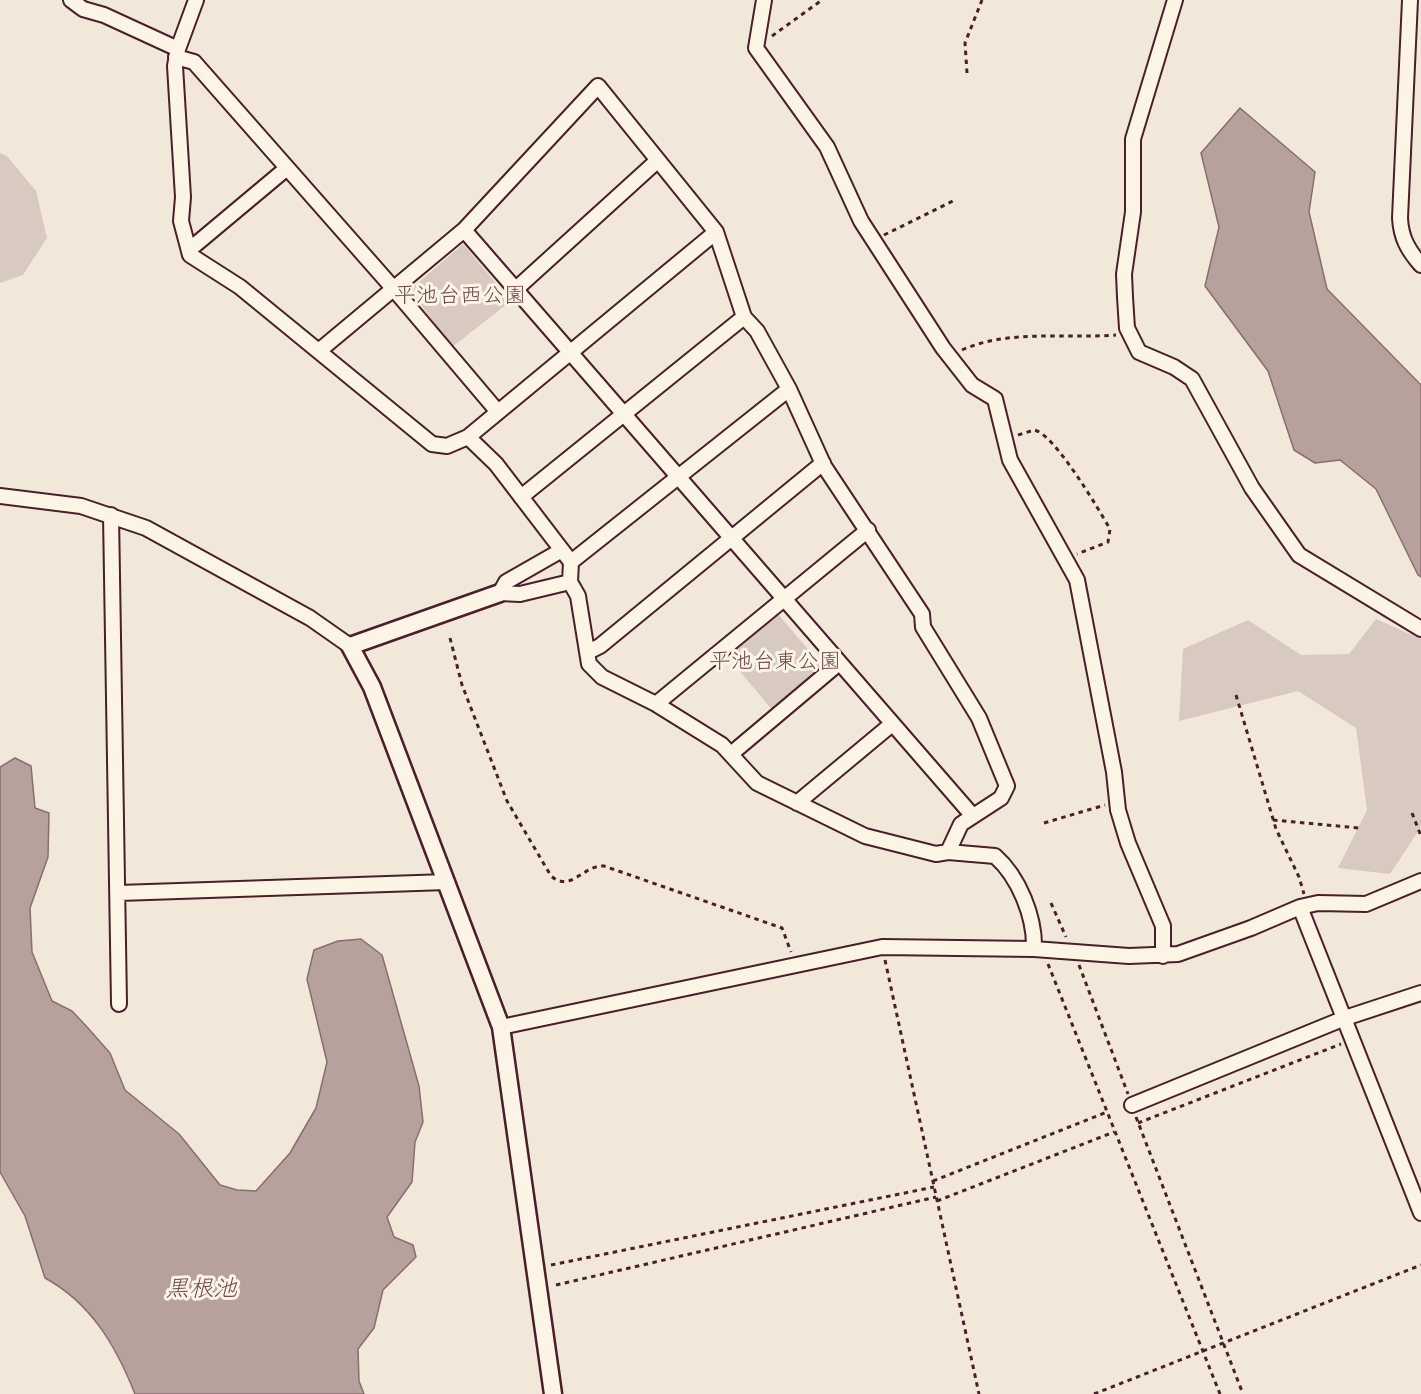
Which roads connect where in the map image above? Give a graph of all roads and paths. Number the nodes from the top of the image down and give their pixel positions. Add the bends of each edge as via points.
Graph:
1 (71, 0) edge
2 (196, 0) edge
3 (764, 0) edge
4 (822, 0) edge
5 (982, 0) edge
6 (1175, 0) edge
7 (1410, 0) edge
8 (756, 48) junction
9 (177, 53) junction
10 (967, 73) dead end
11 (657, 162) junction
12 (287, 168) junction
13 (953, 201) dead end
14 (464, 230) junction
15 (716, 232) junction
16 (874, 241) junction
17 (189, 250) junction
18 (1421, 265) edge
19 (393, 288) junction
20 (516, 289) junction
21 (744, 317) junction
22 (1129, 333) junction
23 (320, 350) junction
24 (571, 353) junction
25 (950, 357) junction
26 (789, 388) junction
27 (498, 412) junction
28 (624, 414) junction
29 (468, 437) junction
30 (1005, 439) junction
31 (823, 463) junction
32 (679, 477) junction
33 (0, 496) edge
34 (521, 497) junction
35 (111, 515) junction
36 (868, 531) junction
37 (732, 538) junction
38 (561, 550) junction
39 (1065, 558) junction
40 (571, 562) junction
41 (570, 582) junction
42 (500, 593) junction
43 (786, 599) junction
44 (1421, 629) edge
45 (450, 638) dead end
46 (350, 646) junction
47 (588, 652) junction
48 (839, 663) junction
49 (1236, 695) dead end
50 (656, 704) junction
51 (892, 724) junction
52 (731, 754) junction
53 (798, 803) junction
54 (1118, 803) junction
55 (1412, 813) dead end
56 (972, 815) junction
57 (1273, 820) junction
58 (1044, 823) dead end
59 (1359, 828) dead end
60 (1421, 836) edge
61 (948, 852) junction
62 (1421, 881) edge
63 (447, 882) junction
64 (119, 893) junction
65 (1051, 903) dead end
66 (1304, 906) junction
67 (882, 947) junction
68 (1039, 950) junction
69 (1071, 952) junction
70 (1163, 956) junction
71 (796, 965) junction
72 (1421, 993) edge
73 (119, 1004) dead end
74 (1345, 1018) junction
75 (501, 1027) junction
76 (1353, 1039) junction
77 (1132, 1105) junction
78 (1107, 1112) junction
79 (1138, 1123) junction
80 (1115, 1132) junction
81 (933, 1181) junction
82 (934, 1187) junction
83 (937, 1199) junction
84 (1421, 1212) edge
85 (1421, 1265) edge
86 (534, 1269) junction
87 (556, 1285) dead end
88 (1223, 1343) junction
89 (1202, 1351) junction
90 (553, 1394) edge
91 (979, 1394) edge
92 (1094, 1394) edge
93 (1220, 1394) edge
94 (1243, 1394) edge

1 - 9 street
2 - 9 street
3 - 8 street
4 - 8 path
5 - 10 path via 965,44
6 - 22 street via 1133,139 1133,212 1124,274
7 - 18 street via 1400,218 1407,248
8 - 16 street via 827,147
9 - 12 street via 194,62
9 - 17 street via 181,221
11 - 14 street via 598,86
11 - 15 street
11 - 20 street
12 - 17 street
12 - 19 street
13 - 16 path
14 - 19 street
14 - 20 street
15 - 21 street
15 - 24 street
16 - 25 street
17 - 23 street via 190,255 240,287
19 - 23 street
19 - 27 street
20 - 24 street
21 - 26 street via 757,331
21 - 28 street
22 - 25 path via 994,340
22 - 44 street via 1139,352 1192,379 1252,488 1299,555
23 - 29 street via 334,366 432,444 447,446
24 - 27 street
24 - 28 street
25 - 30 street via 972,385 995,399
26 - 31 street
26 - 32 street
27 - 29 street
28 - 32 street
28 - 34 street
29 - 34 street via 496,464
30 - 39 street via 1010,460
30 - 39 path via 1034,430 1047,436 1092,497 1110,529 1108,542
31 - 36 street
31 - 37 street
32 - 37 street
32 - 40 street
33 - 35 street via 81,506
34 - 38 street
35 - 46 street via 146,528 310,618
35 - 64 street
36 - 43 street
36 - 56 street via 922,614 923,627 979,718 1007,786 1001,798
37 - 43 street
37 - 47 street
38 - 40 street
38 - 42 street via 506,582
39 - 54 street via 1077,580
40 - 41 street
41 - 42 street via 520,594
41 - 47 street via 578,596
42 - 46 street
43 - 48 street
43 - 50 street
45 - 71 path via 462,686 507,801 551,876 569,882 590,869 604,866 782,928
46 - 63 street via 372,687
47 - 50 street via 590,664 602,676
48 - 51 street
48 - 52 street
49 - 57 path
50 - 52 street
51 - 53 street
51 - 56 street
52 - 53 street via 757,783
53 - 61 street via 865,836 936,854
54 - 58 path
54 - 70 street via 1128,843 1163,926
55 - 60 path
56 - 61 street via 961,824
57 - 59 path
57 - 66 path via 1299,877
61 - 68 street via 995,856 1005,866 1019,886
62 - 66 street via 1366,904
63 - 64 street
63 - 75 street
64 - 73 street
65 - 69 path
66 - 70 street via 1203,946
66 - 74 street
67 - 68 street
67 - 71 street
67 - 81 path
68 - 69 street
68 - 78 path
69 - 70 street
69 - 77 path
71 - 75 street
72 - 74 street
74 - 76 street
74 - 77 street
75 - 86 street
76 - 79 path
76 - 84 street
77 - 79 path
78 - 80 path
78 - 81 path
79 - 88 path
80 - 83 path
80 - 89 path
81 - 82 path
82 - 83 path
82 - 86 path
83 - 87 path
83 - 91 path
85 - 88 path
86 - 90 street
88 - 89 path
88 - 94 path
89 - 92 path
89 - 93 path

